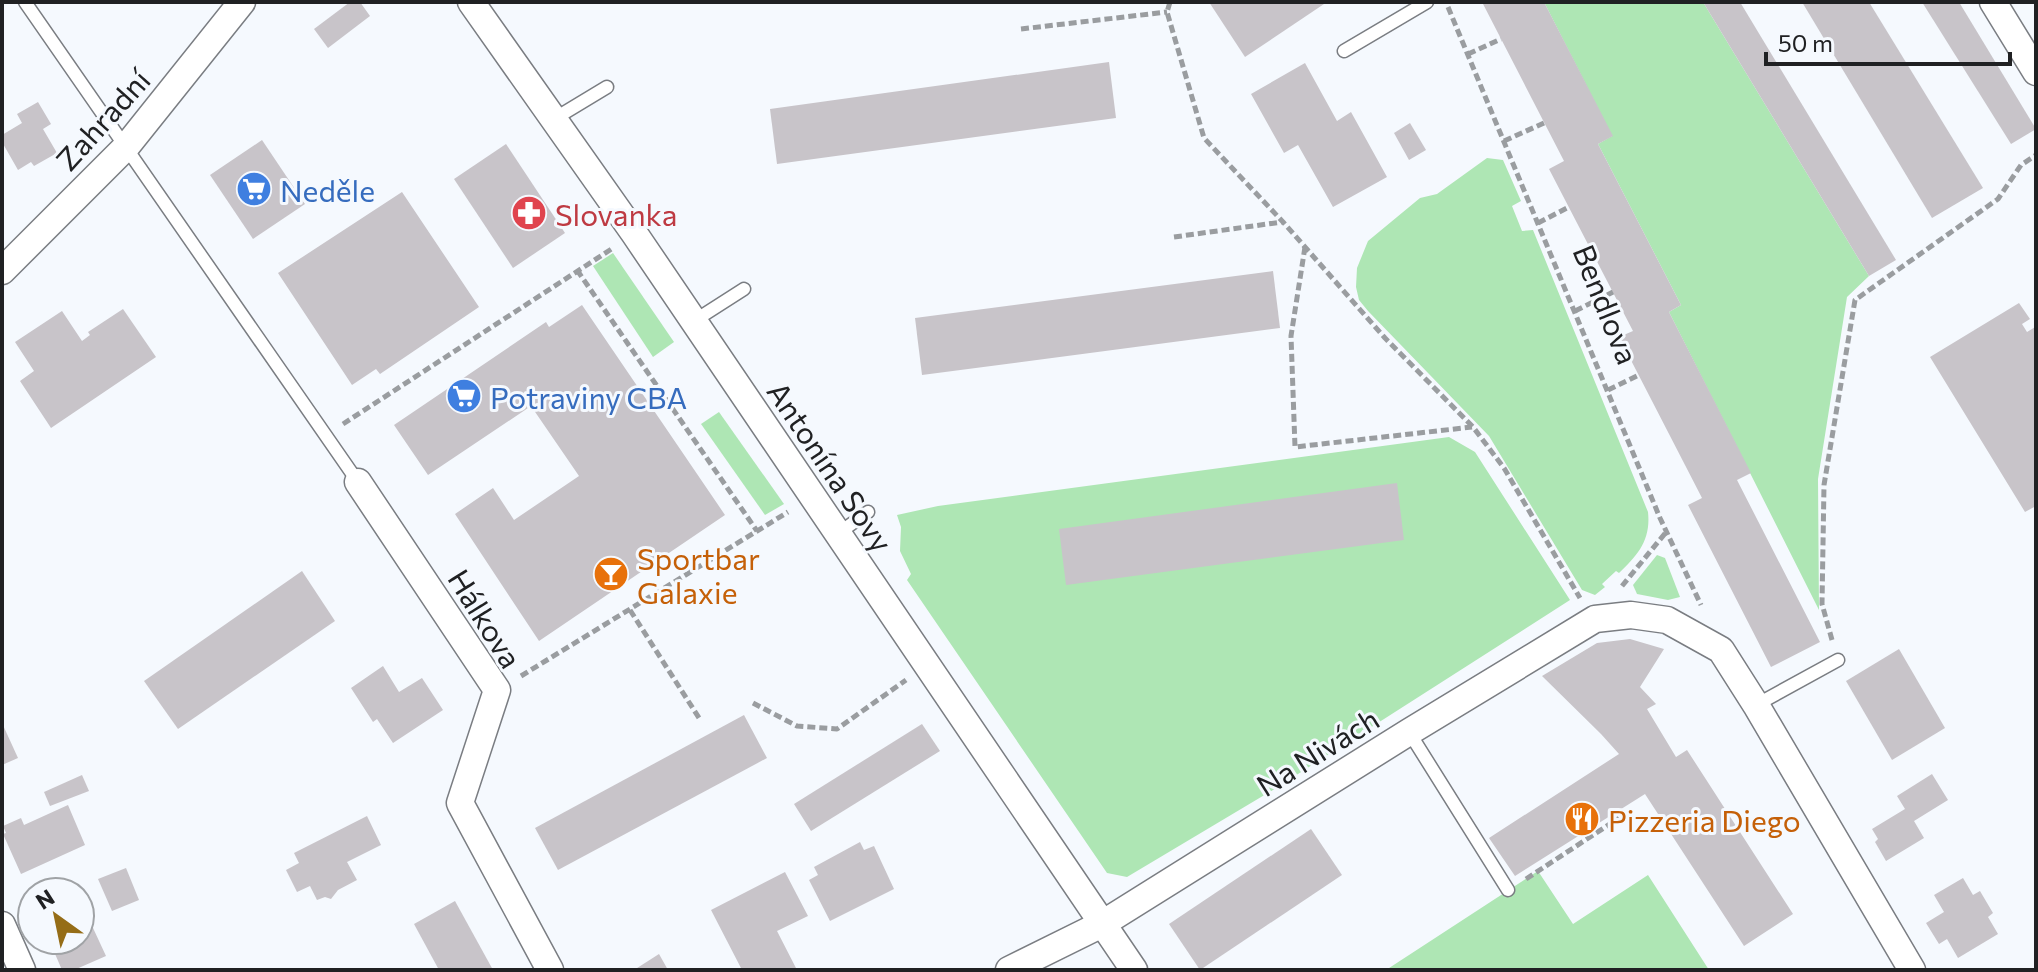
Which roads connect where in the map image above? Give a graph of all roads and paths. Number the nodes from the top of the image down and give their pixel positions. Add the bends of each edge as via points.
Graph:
1 (25, 2) edge
2 (242, 2) edge
3 (471, 2) edge
4 (1170, 2) edge
5 (1427, 2) edge
6 (1446, 2) edge
7 (1993, 2) edge
8 (1167, 12) junction
9 (1021, 29) dead end
10 (1501, 39) dead end
11 (1344, 51) dead end
12 (1468, 54) junction
13 (2036, 72) edge
14 (607, 87) dead end
15 (554, 119) junction
16 (1544, 123) dead end
17 (1504, 141) junction
18 (126, 147) junction
19 (2036, 155) edge
20 (1569, 207) dead end
21 (1283, 222) junction
22 (1538, 223) junction
23 (634, 233) junction
24 (1174, 237) dead end
25 (1918, 243) dead end
26 (1305, 246) junction
27 (1924, 254) junction
28 (577, 270) junction
29 (2, 271) edge
30 (744, 289) dead end
31 (1613, 292) dead end
32 (1575, 311) junction
33 (694, 321) junction
34 (1639, 375) dead end
35 (1608, 390) junction
36 (1473, 427) junction
37 (325, 435) junction
38 (358, 482) joint
39 (813, 496) junction
40 (868, 512) dead end
41 (757, 531) junction
42 (1667, 531) junction
43 (839, 533) junction
44 (1621, 587) dead end
45 (1583, 602) dead end
46 (630, 610) junction
47 (1705, 614) dead end
48 (1838, 660) joint
49 (926, 666) junction
50 (497, 690) junction
51 (753, 703) dead end
52 (1756, 705) junction
53 (701, 721) dead end
54 (1409, 732) junction
55 (1619, 818) dead end
56 (1508, 890) joint
57 (1102, 924) junction
58 (2, 925) edge
59 (22, 970) edge
60 (550, 970) edge
61 (1009, 970) edge
62 (1134, 970) edge
63 (1912, 970) edge

1 - 18 lane
2 - 18 street, Zahradní
3 - 15 street, Antonína Sovy
4 - 8 path
5 - 11 lane
6 - 12 path, Bendlova
7 - 13 street
8 - 9 path
8 - 21 path via 1204,138
10 - 12 path
12 - 17 path, Bendlova
14 - 15 lane
15 - 23 street, Antonína Sovy
16 - 17 path
17 - 22 path, Bendlova
18 - 29 street, Zahradní
18 - 37 lane
19 - 27 path via 2021,165 1998,199
20 - 22 path
21 - 24 path
21 - 26 path
22 - 32 path, Bendlova
23 - 28 path
23 - 33 street, Antonína Sovy
25 - 27 path
26 - 36 path
26 - 36 path via 1291,336 1295,447
27 - 48 path via 1855,300 1824,485 1822,604
28 - 37 path
28 - 41 path
30 - 33 lane
31 - 32 path
32 - 35 path, Bendlova
33 - 39 street, Antonína Sovy
34 - 35 path
35 - 42 path, Bendlova
36 - 45 path via 1504,468
37 - 38 lane
38 - 50 street, Hálkova
39 - 41 path
39 - 43 street, Antonína Sovy
40 - 43 lane
41 - 46 path
42 - 44 path
42 - 47 path, Bendlova
43 - 49 street, Antonína Sovy
46 - 50 path
46 - 53 path
48 - 52 lane
49 - 51 path via 837,729 797,726
49 - 57 street, Antonína Sovy
50 - 60 street, Hálkova via 460,803
52 - 54 street, Na Nivách via 1721,650 1667,620 1631,615 1595,619
52 - 63 street
54 - 56 lane
54 - 57 street, Na Nivách
55 - 56 path
57 - 61 street, Na Nivách
57 - 62 street, Antonína Sovy
58 - 59 street

